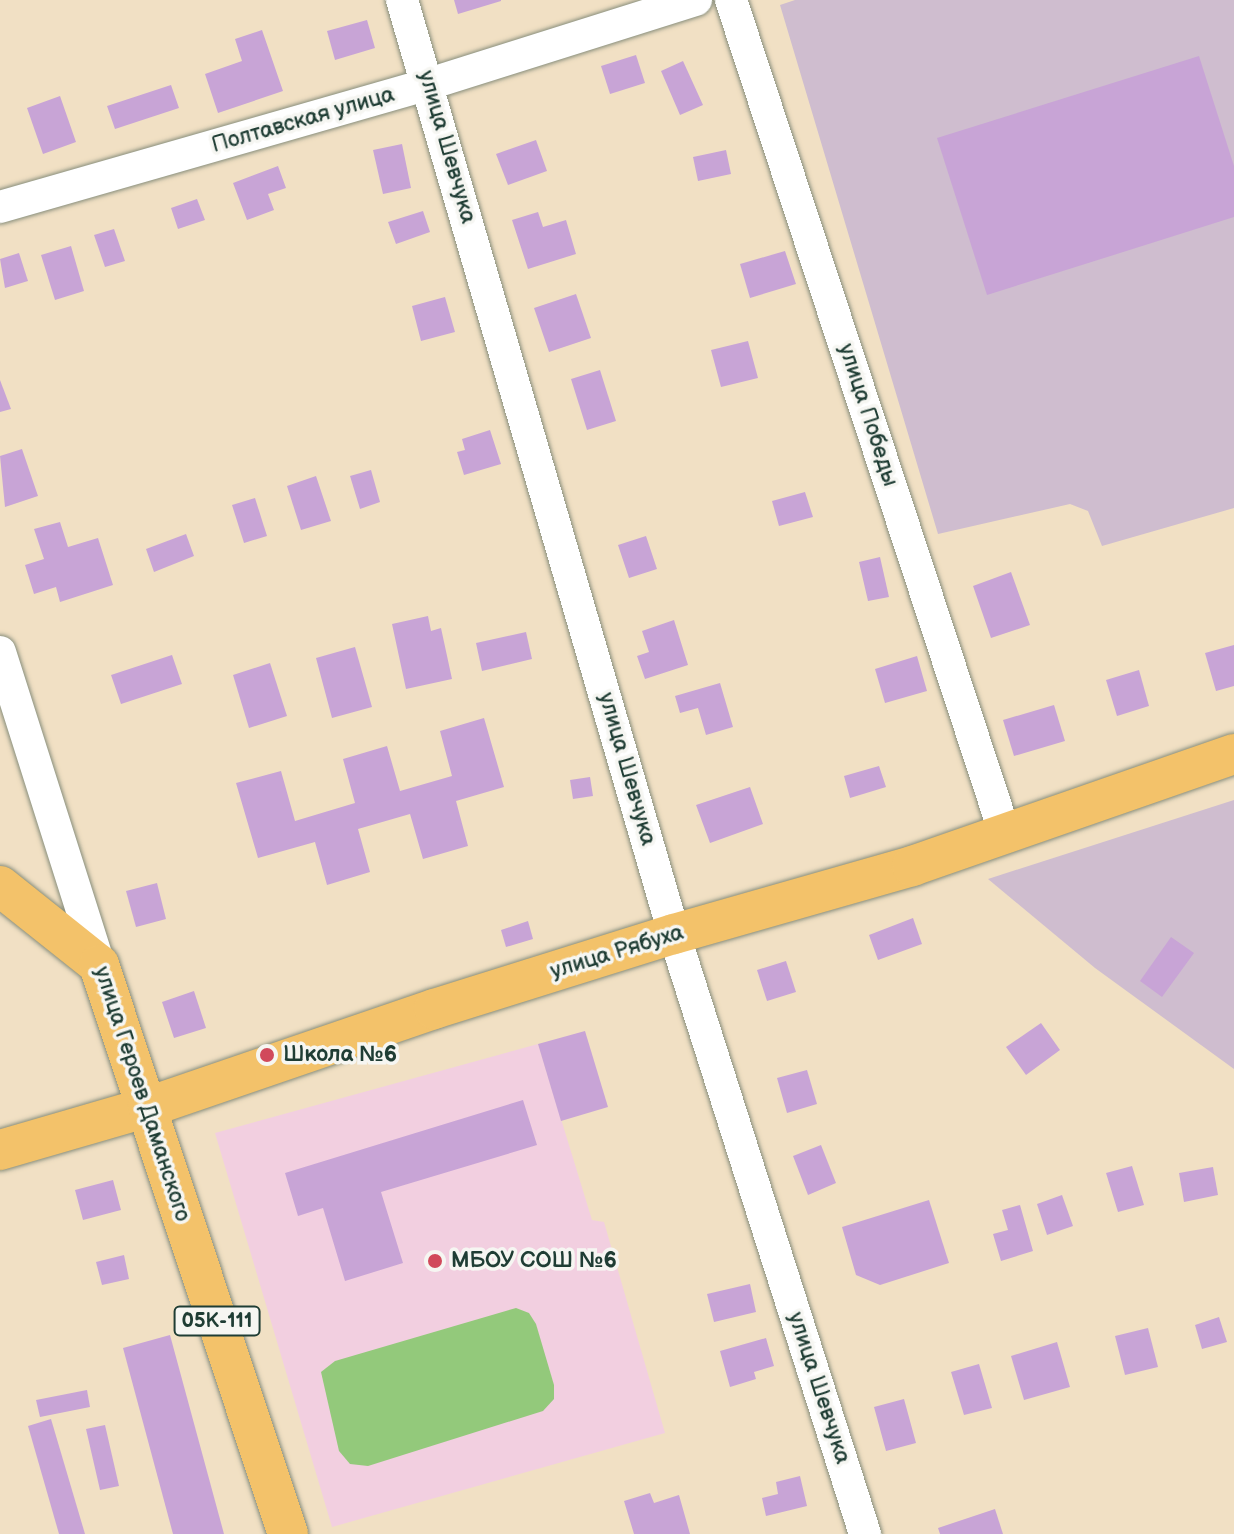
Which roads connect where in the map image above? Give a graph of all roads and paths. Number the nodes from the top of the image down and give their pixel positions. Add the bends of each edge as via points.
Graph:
1 (402, 0) edge
2 (696, 0) edge
3 (731, 0) edge
4 (429, 84) junction
5 (0, 207) edge
6 (0, 652) edge
7 (1234, 754) edge
8 (1004, 831) junction
9 (0, 886) edge
10 (674, 934) junction
11 (99, 965) junction
12 (148, 1107) junction
13 (0, 1150) edge
14 (288, 1534) edge
15 (865, 1534) edge

1 - 4 street, улица Шевчука
2 - 4 street, Полтавская улица
3 - 8 street, улица Победы
4 - 5 street, Полтавская улица
4 - 10 street, улица Шевчука
6 - 11 street, улица Героев Даманского
7 - 8 main road, улица Рябуха
8 - 10 main road, улица Рябуха via 912,866
9 - 11 main road
10 - 12 main road, улица Рябуха
10 - 15 street, улица Шевчука
11 - 12 main road, улица Героев Даманского / 05К-111
12 - 13 main road, улица Рябуха
12 - 14 main road, улица Героев Даманского / 05К-111

